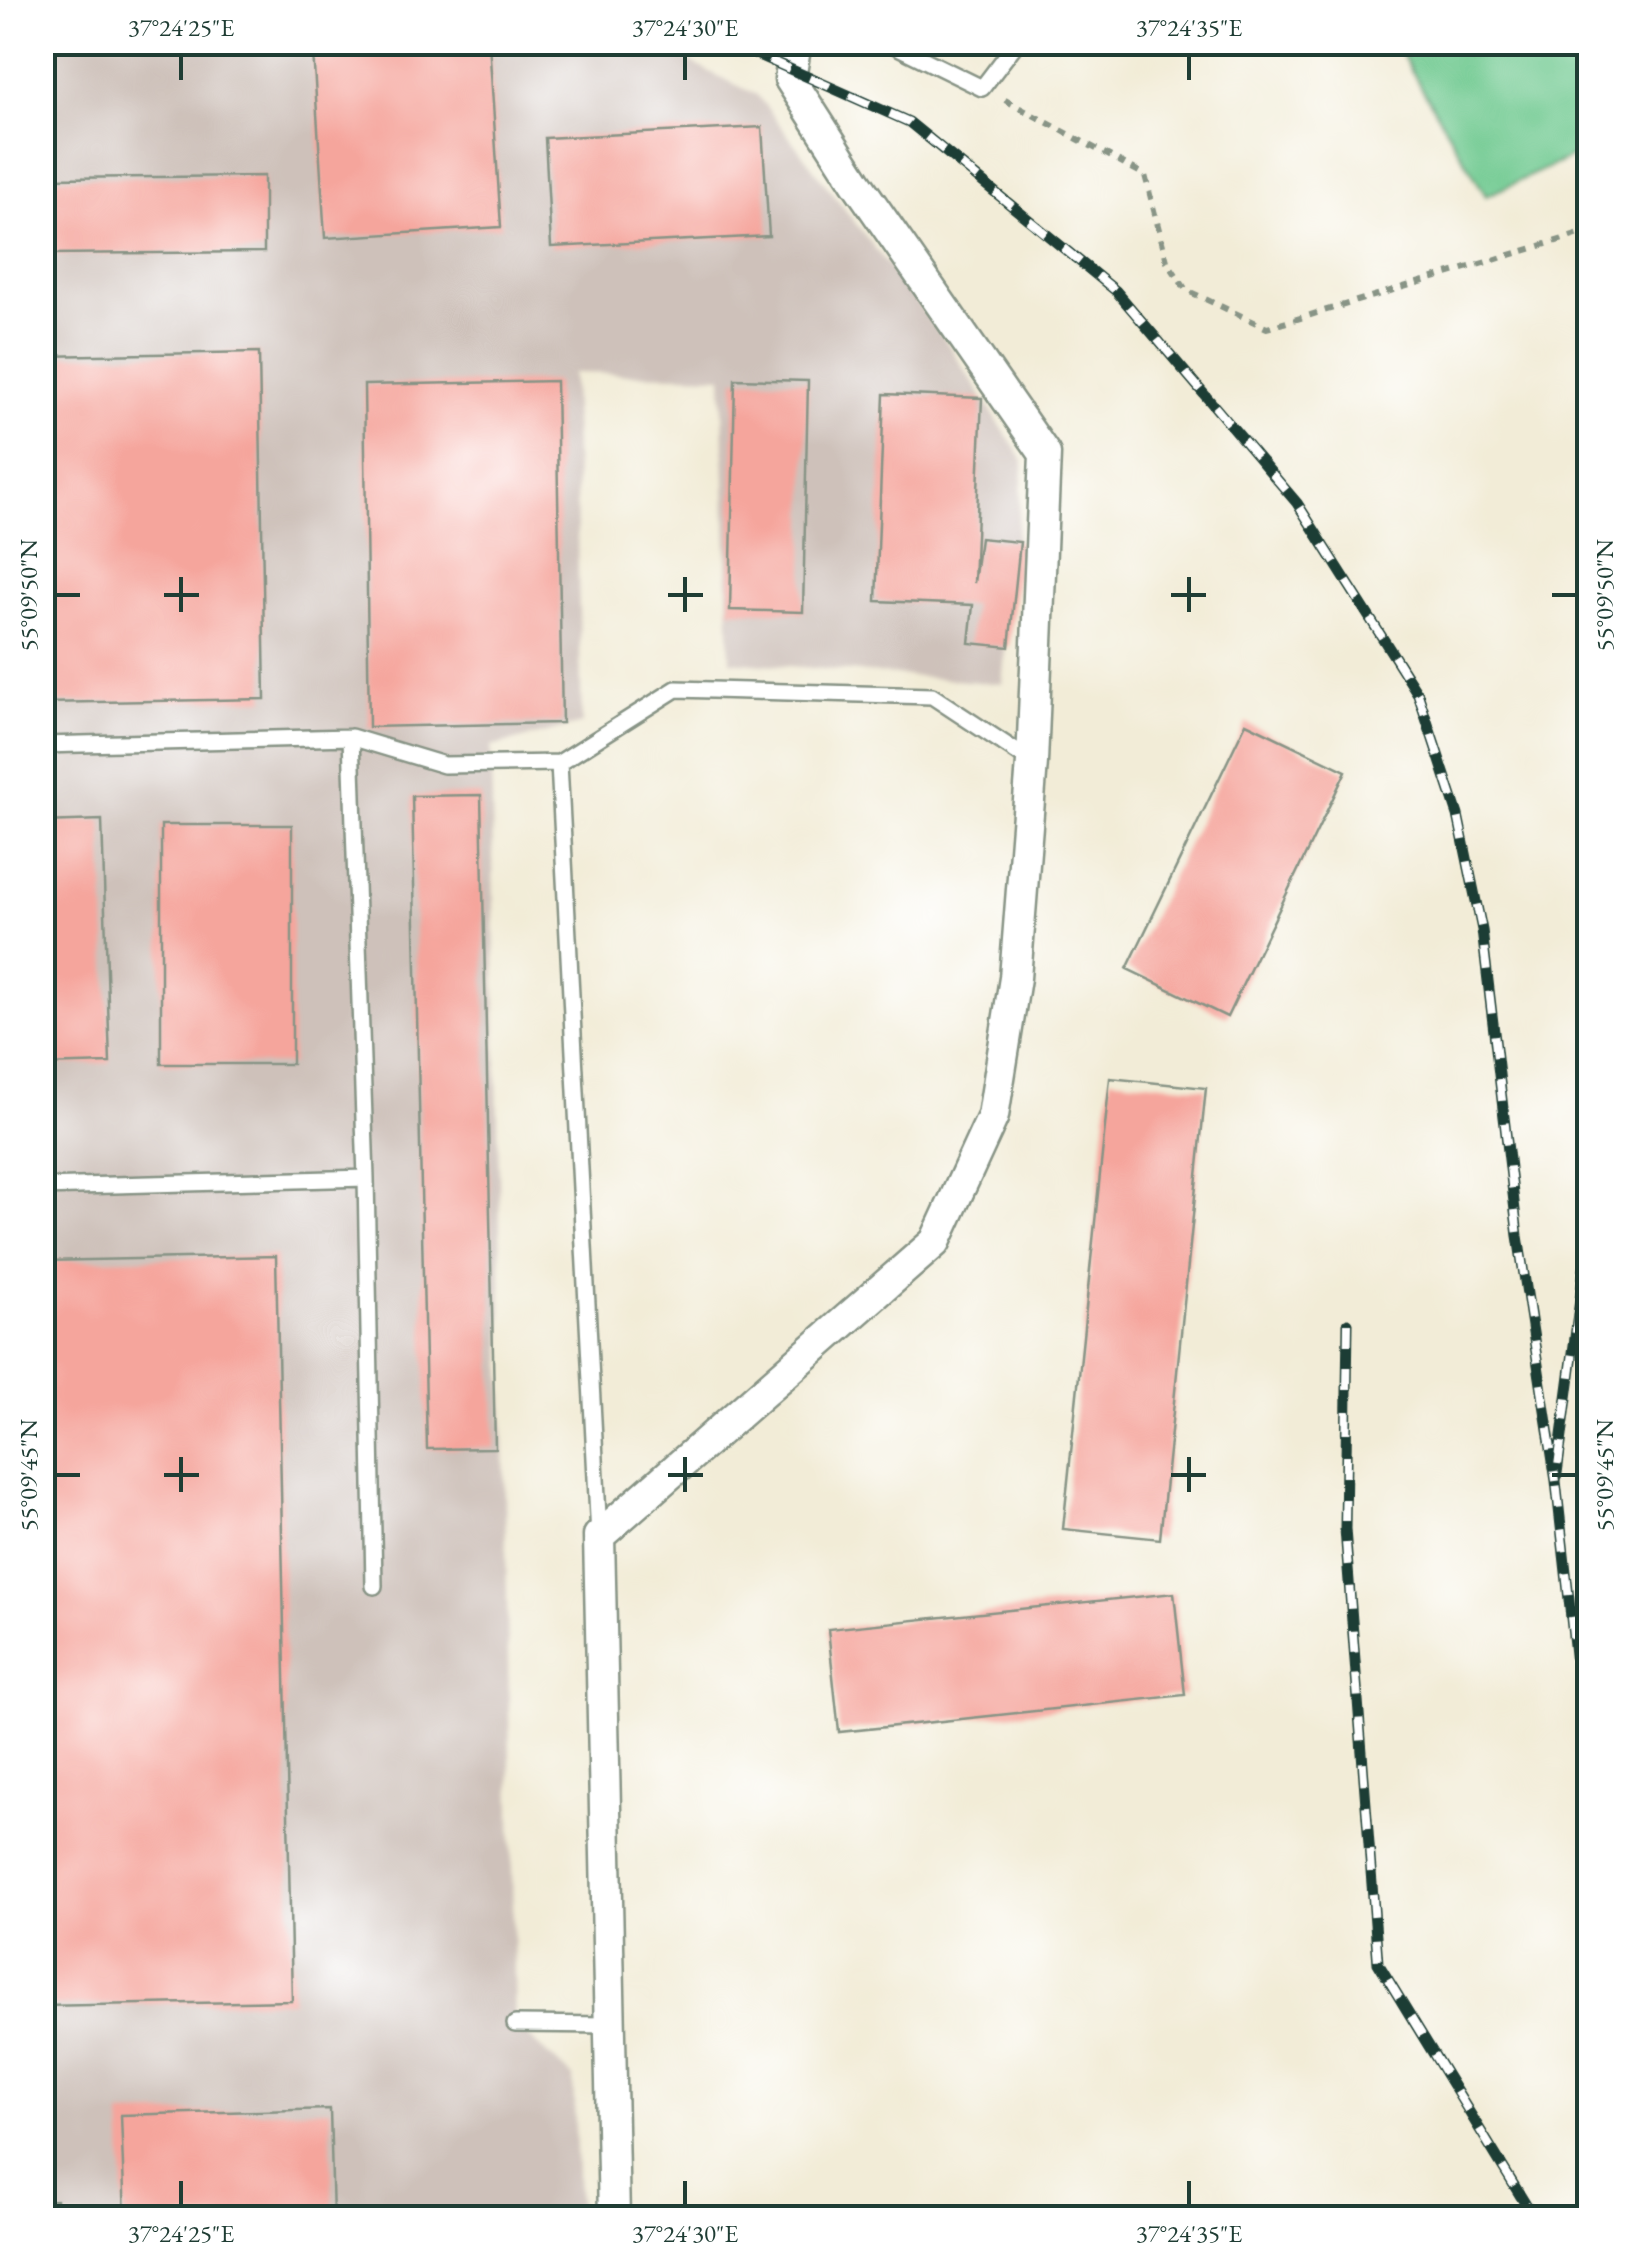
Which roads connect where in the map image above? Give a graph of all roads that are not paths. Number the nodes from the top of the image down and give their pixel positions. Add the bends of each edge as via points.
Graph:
1 (796, 42) edge
2 (888, 42) edge
3 (1017, 42) edge
4 (351, 737) junction
5 (42, 745) edge
6 (1032, 762) junction
7 (558, 763) junction
8 (366, 1178) junction
9 (42, 1187) edge
10 (599, 1536) junction
11 (374, 1586) dead end
12 (515, 2024) dead end
13 (610, 2025) junction
14 (614, 2218) edge

1 - 6 street via 790,79 1045,454
2 - 3 lane via 982,88
4 - 5 lane
4 - 7 lane via 444,765
4 - 8 lane
6 - 7 lane via 932,696 676,688
6 - 10 street via 1015,978 993,1116 935,1242
7 - 10 lane
8 - 9 lane
8 - 11 lane
10 - 13 street
12 - 13 lane
13 - 14 street

